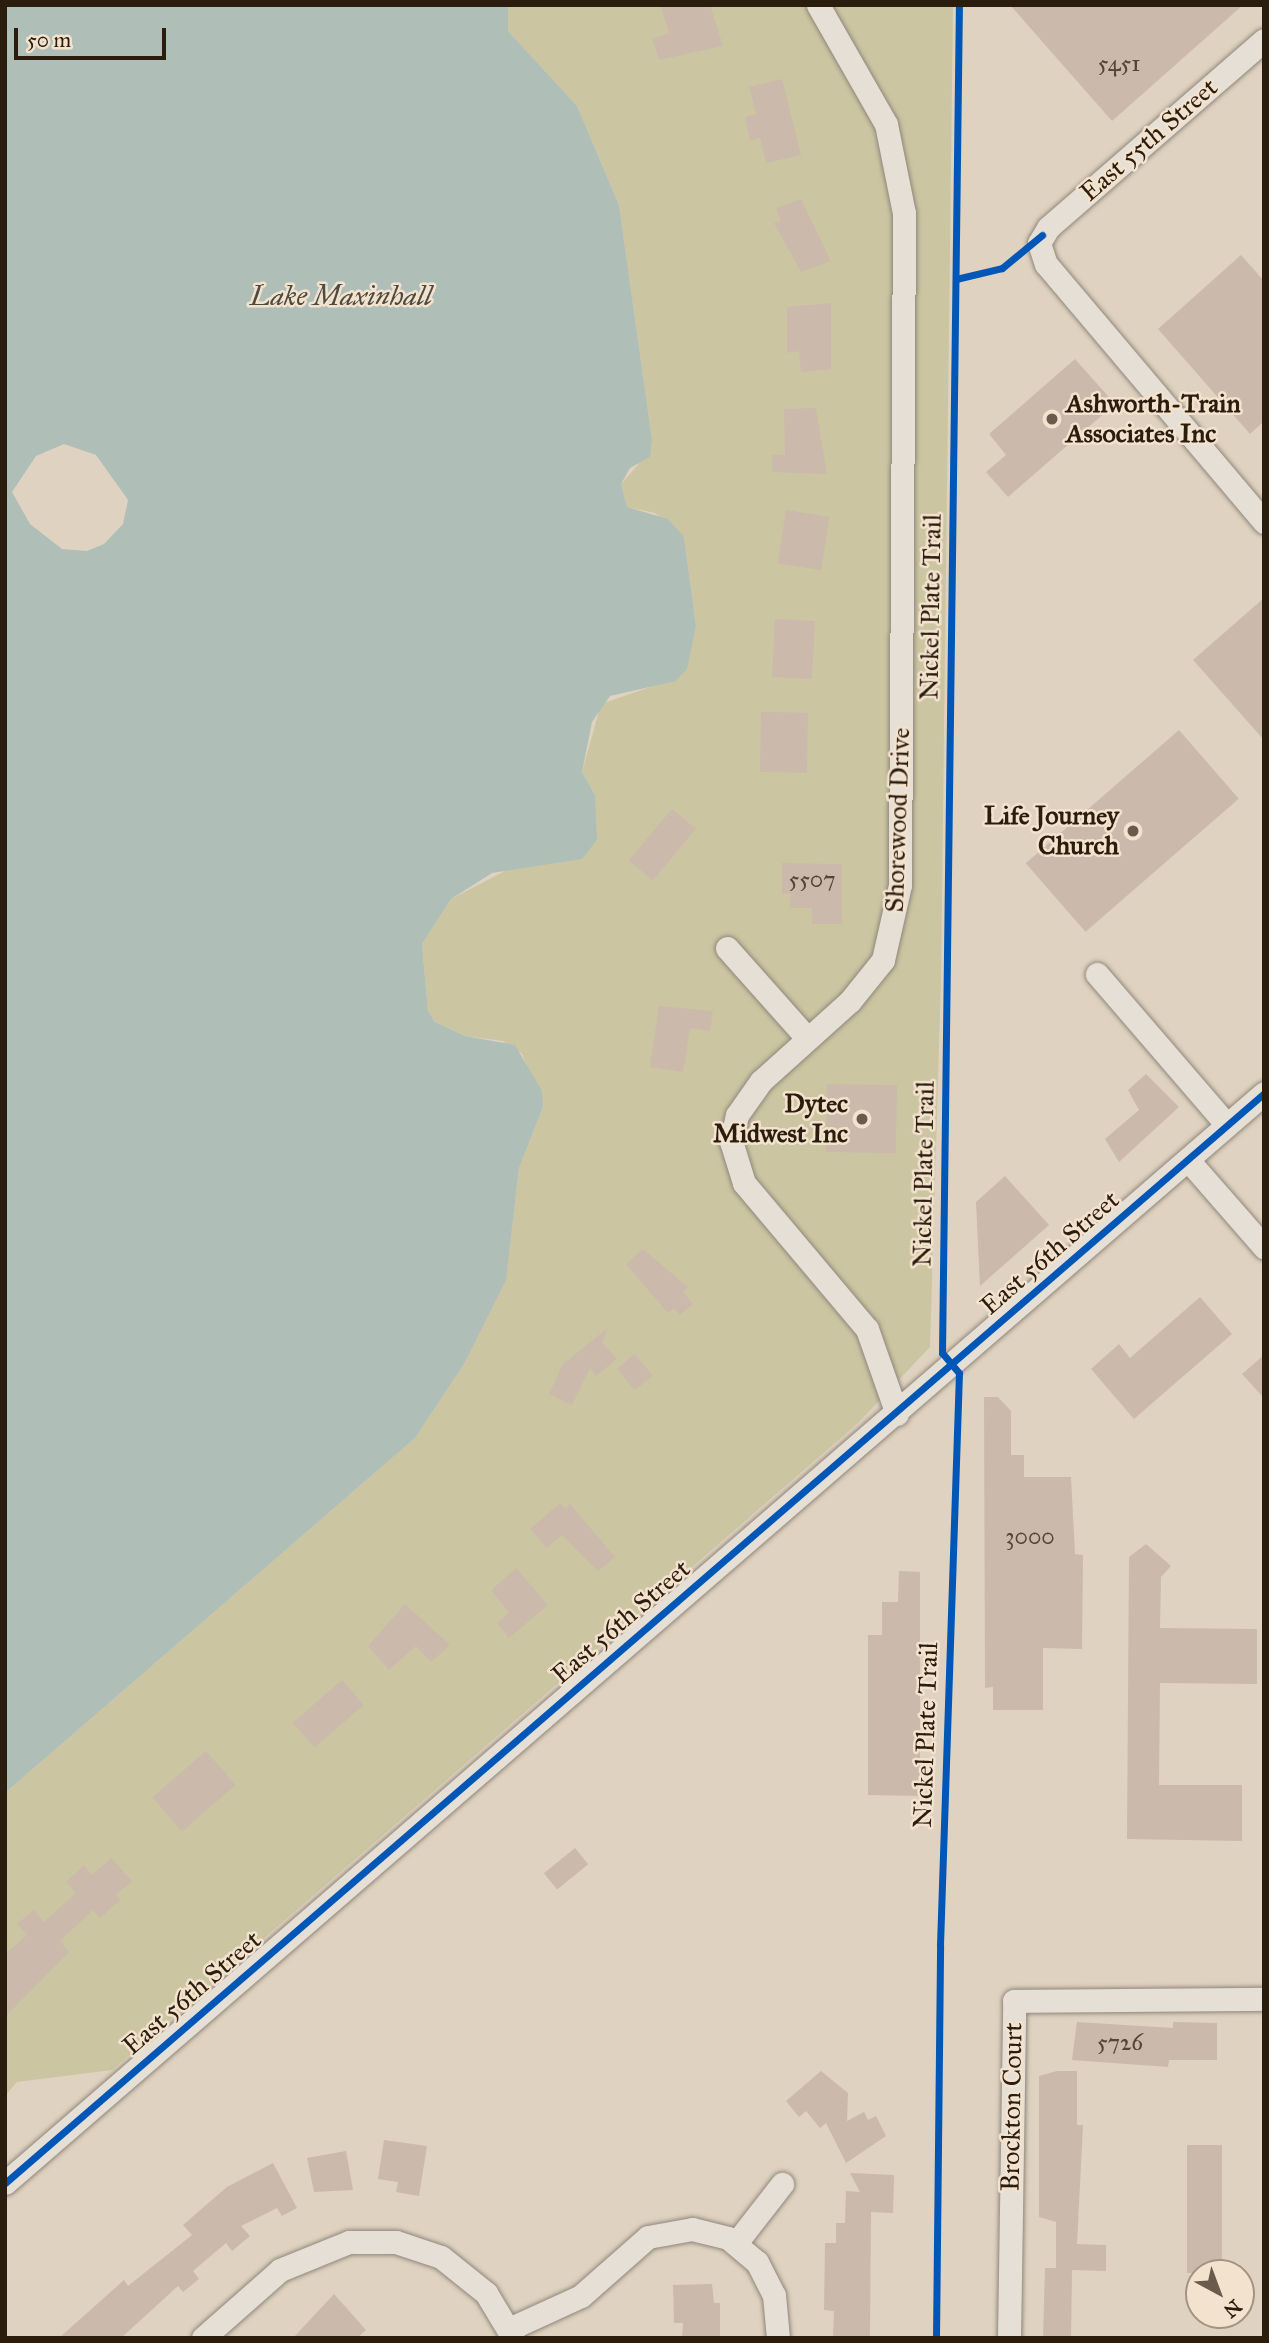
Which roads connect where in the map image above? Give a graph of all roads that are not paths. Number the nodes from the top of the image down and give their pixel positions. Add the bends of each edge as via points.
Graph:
1 (818, 5) edge
2 (1264, 40) edge
3 (1264, 522) edge
4 (727, 948) dead end
5 (1097, 974) dead end
6 (807, 1038) junction
7 (1264, 1093) edge
8 (1227, 1125) junction
9 (1188, 1160) junction
10 (1264, 1247) edge
11 (897, 1414) junction
12 (1264, 1999) edge
13 (5, 2183) edge
14 (782, 2184) dead end
15 (736, 2243) junction
16 (511, 2333) edge
17 (203, 2338) edge
18 (778, 2338) edge
19 (1009, 2338) edge

1 - 6 street, Shorewood Drive via 886,124 904,213 900,886 883,960 850,1001
2 - 3 street, East 55th Street via 1048,228 1039,243 1046,264
4 - 6 street
5 - 8 street
6 - 11 street, Shorewood Drive via 743,1104 732,1130 733,1156 753,1196 867,1329
7 - 8 street, East 56th Street
8 - 9 street, East 56th Street
9 - 10 street
9 - 11 street, East 56th Street
11 - 13 street, East 56th Street
12 - 19 street, Brockton Court via 1014,2001
14 - 15 street
15 - 16 street via 702,2230 665,2230 632,2246 581,2296
15 - 18 street via 771,2286
16 - 17 street via 479,2285 441,2257 396,2242 349,2242 280,2270

